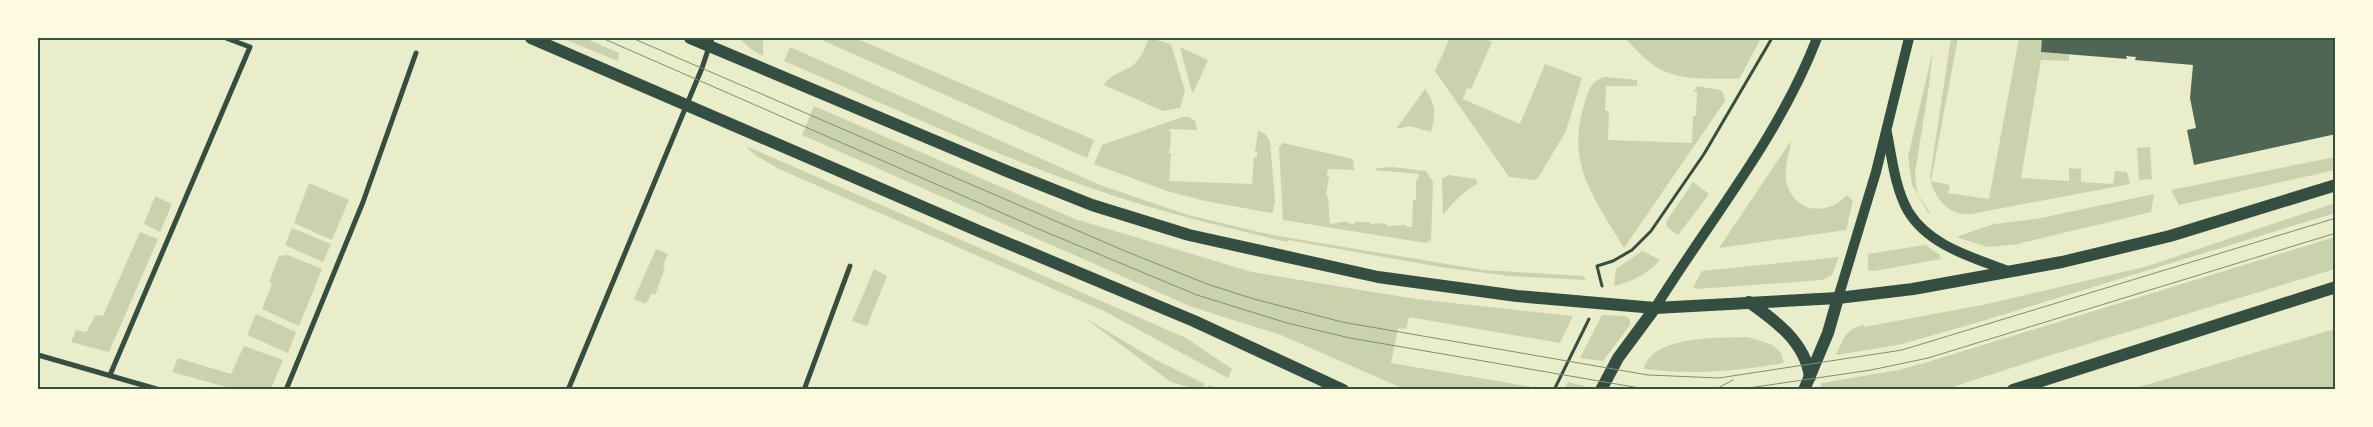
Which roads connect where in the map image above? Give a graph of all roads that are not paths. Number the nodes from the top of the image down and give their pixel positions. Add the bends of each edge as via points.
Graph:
1 (226, 38) edge
2 (531, 38) edge
3 (690, 38) edge
4 (1817, 38) edge
5 (1909, 38) edge
6 (711, 42) edge
7 (416, 53) dead end
8 (687, 104) junction
9 (1886, 131) junction
10 (2336, 185) edge
11 (850, 266) dead end
12 (2008, 271) junction
13 (2336, 287) edge
14 (1838, 298) junction
15 (1749, 302) junction
16 (1655, 308) junction
17 (38, 355) edge
18 (110, 374) junction
19 (1810, 377) junction
20 (160, 390) edge
21 (286, 390) edge
22 (568, 390) edge
23 (804, 390) edge
24 (1343, 390) edge
25 (1601, 390) edge
26 (1804, 390) edge
27 (2013, 390) edge

1 - 18 street via 250,47
2 - 8 main road
3 - 6 main road
4 - 16 main road via 1784,112
5 - 9 main road
6 - 8 street
6 - 16 main road via 1009,172 1092,205 1189,235 1378,277 1517,296
7 - 21 street via 363,202
8 - 22 street
8 - 24 main road via 1194,321
9 - 12 main road via 1894,172 1908,210 1924,229 1947,246
9 - 14 main road
10 - 12 main road via 2170,236 2062,262
11 - 23 street
12 - 14 main road via 1913,289
13 - 27 main road
14 - 15 main road
14 - 19 main road
15 - 16 main road
15 - 19 main road via 1791,336 1802,350
16 - 25 main road via 1618,358
17 - 18 street
18 - 20 street
19 - 26 main road

